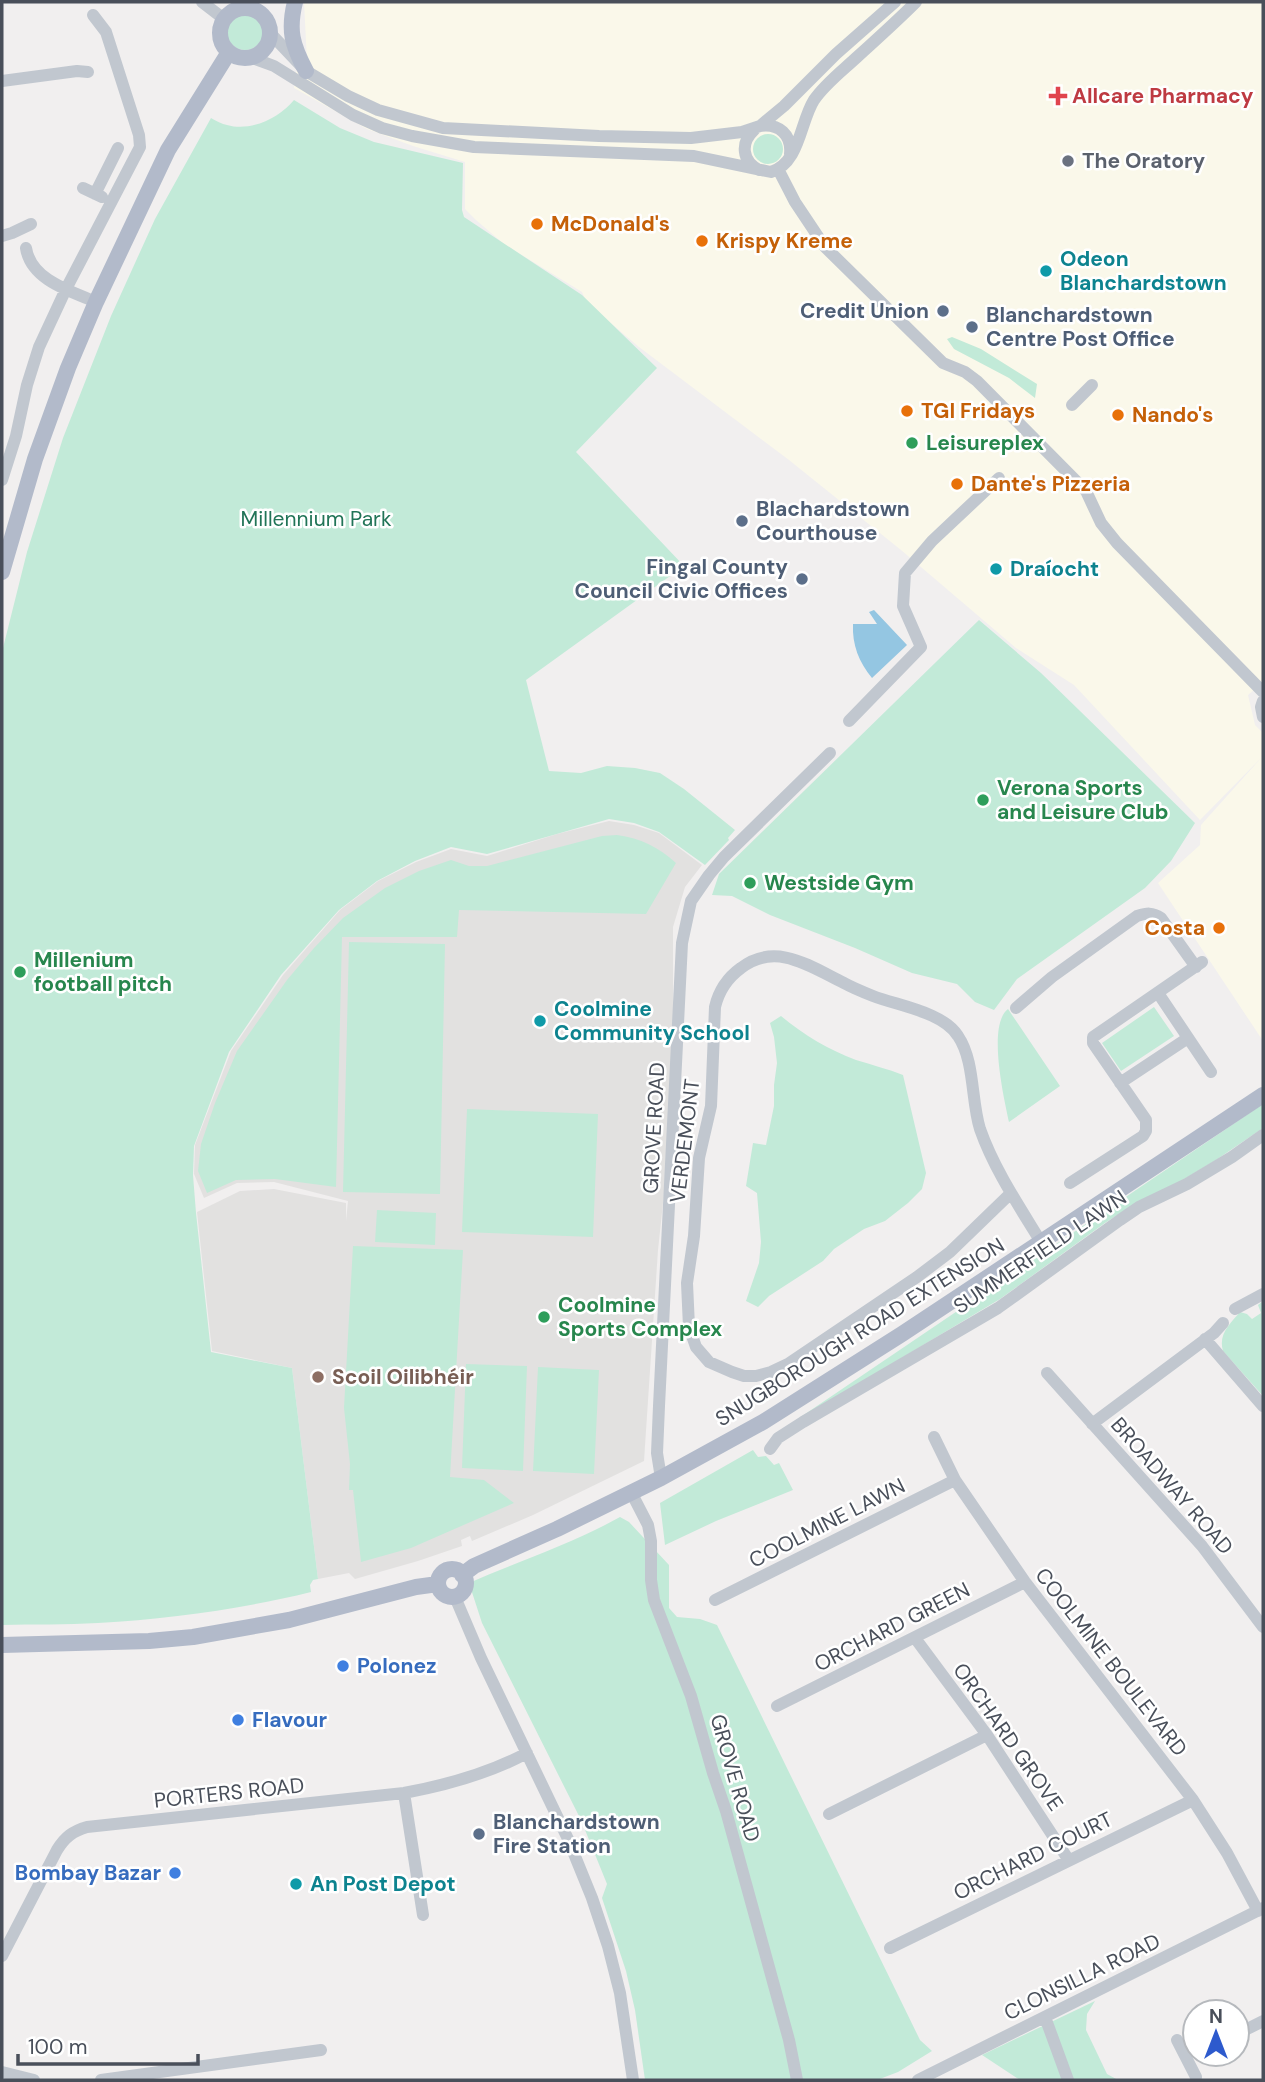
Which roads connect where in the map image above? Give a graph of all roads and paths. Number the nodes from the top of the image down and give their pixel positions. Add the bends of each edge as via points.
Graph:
1 (202, 2) edge
2 (295, 2) edge
3 (895, 2) edge
4 (916, 2) edge
5 (261, 6) edge
6 (93, 15) dead end
7 (224, 19) junction
8 (270, 33) junction
9 (229, 52) junction
10 (250, 57) junction
11 (306, 71) junction
12 (88, 72) dead end
13 (2, 81) edge
14 (752, 129) junction
15 (118, 148) dead end
16 (789, 158) junction
17 (778, 169) junction
18 (763, 172) junction
19 (112, 202) junction
20 (31, 224) dead end
21 (2, 236) edge
22 (26, 248) dead end
23 (66, 289) junction
24 (96, 302) junction
25 (1092, 386) dead end
26 (1072, 405) dead end
27 (999, 478) dead end
28 (2, 480) edge
29 (2, 572) edge
30 (1263, 692) edge
31 (1263, 701) edge
32 (1263, 717) edge
33 (849, 721) dead end
34 (830, 753) dead end
35 (1158, 993) junction
36 (1016, 1008) dead end
37 (1188, 1038) junction
38 (1211, 1072) dead end
39 (1120, 1083) junction
40 (1263, 1095) edge
41 (1263, 1135) edge
42 (1070, 1184) dead end
43 (1011, 1193) junction
44 (1041, 1242) junction
45 (1263, 1294) edge
46 (1235, 1310) dead end
47 (1223, 1323) dead end
48 (1205, 1339) junction
49 (1047, 1373) dead end
50 (1263, 1406) edge
51 (1092, 1424) junction
52 (934, 1437) dead end
53 (770, 1449) dead end
54 (661, 1478) junction
55 (955, 1480) junction
56 (631, 1492) junction
57 (463, 1575) junction
58 (1024, 1582) junction
59 (438, 1584) junction
60 (455, 1597) junction
61 (715, 1600) dead end
62 (1263, 1627) edge
63 (915, 1638) junction
64 (2, 1645) edge
65 (777, 1706) dead end
66 (987, 1735) junction
67 (527, 1753) junction
68 (404, 1793) junction
69 (1193, 1800) junction
70 (829, 1814) dead end
71 (1068, 1859) junction
72 (1261, 1909) edge
73 (423, 1915) dead end
74 (890, 1948) dead end
75 (2, 1956) edge
76 (1045, 2017) junction
77 (1177, 2040) dead end
78 (1181, 2044) edge
79 (321, 2050) dead end
80 (1195, 2068) edge
81 (2, 2072) edge
82 (1196, 2077) dead end
83 (34, 2080) edge
84 (101, 2080) edge
85 (633, 2080) edge
86 (797, 2080) edge
87 (918, 2080) edge
88 (1068, 2080) edge

1 - 7 street
2 - 11 main road via 290,29
3 - 14 street via 784,106
4 - 16 street via 815,99
5 - 7 main road via 239,8
5 - 8 main road
6 - 19 street via 106,32 141,142
7 - 9 main road via 220,35
8 - 10 main road via 264,49
8 - 11 street
9 - 10 main road
9 - 24 main road via 168,150
10 - 18 street via 274,66 353,115 412,136 474,147 694,156
11 - 14 street via 378,110 443,128 691,138
12 - 13 street
14 - 16 street via 775,126 787,135
14 - 18 street via 745,142 745,156
15 - 19 street via 89,191
16 - 17 street
17 - 18 street
17 - 30 street via 825,247 943,363 978,381 1086,491 1101,523 1117,543
19 - 23 street
20 - 21 street
22 - 23 street via 35,268
23 - 24 street
23 - 28 street via 39,347
24 - 29 main road via 35,459
25 - 26 street
27 - 33 street via 905,573 903,606 921,647
31 - 32 street
34 - 54 street, GROVE ROAD via 724,857 691,901 686,920 660,1378 657,1453
35 - 36 street via 1199,965 1161,918 1147,913 1052,977
35 - 37 street
35 - 39 street via 1093,1037
37 - 38 street
37 - 39 street
39 - 42 street via 1146,1121 1146,1131
40 - 44 main road, SNUGBOROUGH ROAD EXTENSION
41 - 53 street, SUMMERFIELD LAWN via 1187,1184 1137,1208 1017,1296 823,1409 778,1438
43 - 43 street, VERDEMONT via 980,1128 964,1047 947,1023 782,956 747,963 725,983 715,1007 711,1106 699,1158 687,1283 692,1337 709,1362 744,1376 771,1373 788,1364 939,1260
43 - 44 street, VERDEMONT
44 - 54 main road, SNUGBOROUGH ROAD EXTENSION via 763,1422
45 - 46 street
47 - 48 street
48 - 50 street
48 - 51 street
49 - 51 street, BROADWAY ROAD
51 - 62 street, BROADWAY ROAD via 1202,1546
52 - 55 street, COOLMINE BOULEVARD
54 - 56 main road, SNUGBOROUGH ROAD EXTENSION
55 - 58 street, COOLMINE BOULEVARD
55 - 61 street, COOLMINE LAWN
56 - 57 main road, SNUGBOROUGH ROAD EXTENSION
56 - 86 street, GROVE ROAD via 648,1525 654,1600 691,1696 726,1811
57 - 59 main road via 450,1570
57 - 60 main road via 464,1589
58 - 63 street, ORCHARD GREEN
58 - 69 street, COOLMINE BOULEVARD
59 - 60 main road via 442,1593
59 - 64 main road via 289,1620 193,1637
60 - 67 street
63 - 65 street, ORCHARD GREEN
63 - 66 street, ORCHARD GROVE
66 - 70 street
66 - 71 street, ORCHARD GROVE
67 - 68 street, PORTERS ROAD via 470,1778
67 - 85 street via 600,1919 620,1993
68 - 73 street
68 - 75 street, PORTERS ROAD via 77,1830 57,1850
69 - 71 street, ORCHARD COURT
69 - 72 street, COOLMINE BOULEVARD
71 - 74 street, ORCHARD COURT
72 - 76 street, CLONSILLA ROAD
76 - 87 street, CLONSILLA ROAD
76 - 88 street
77 - 78 street
79 - 84 street
80 - 82 street
81 - 83 street

